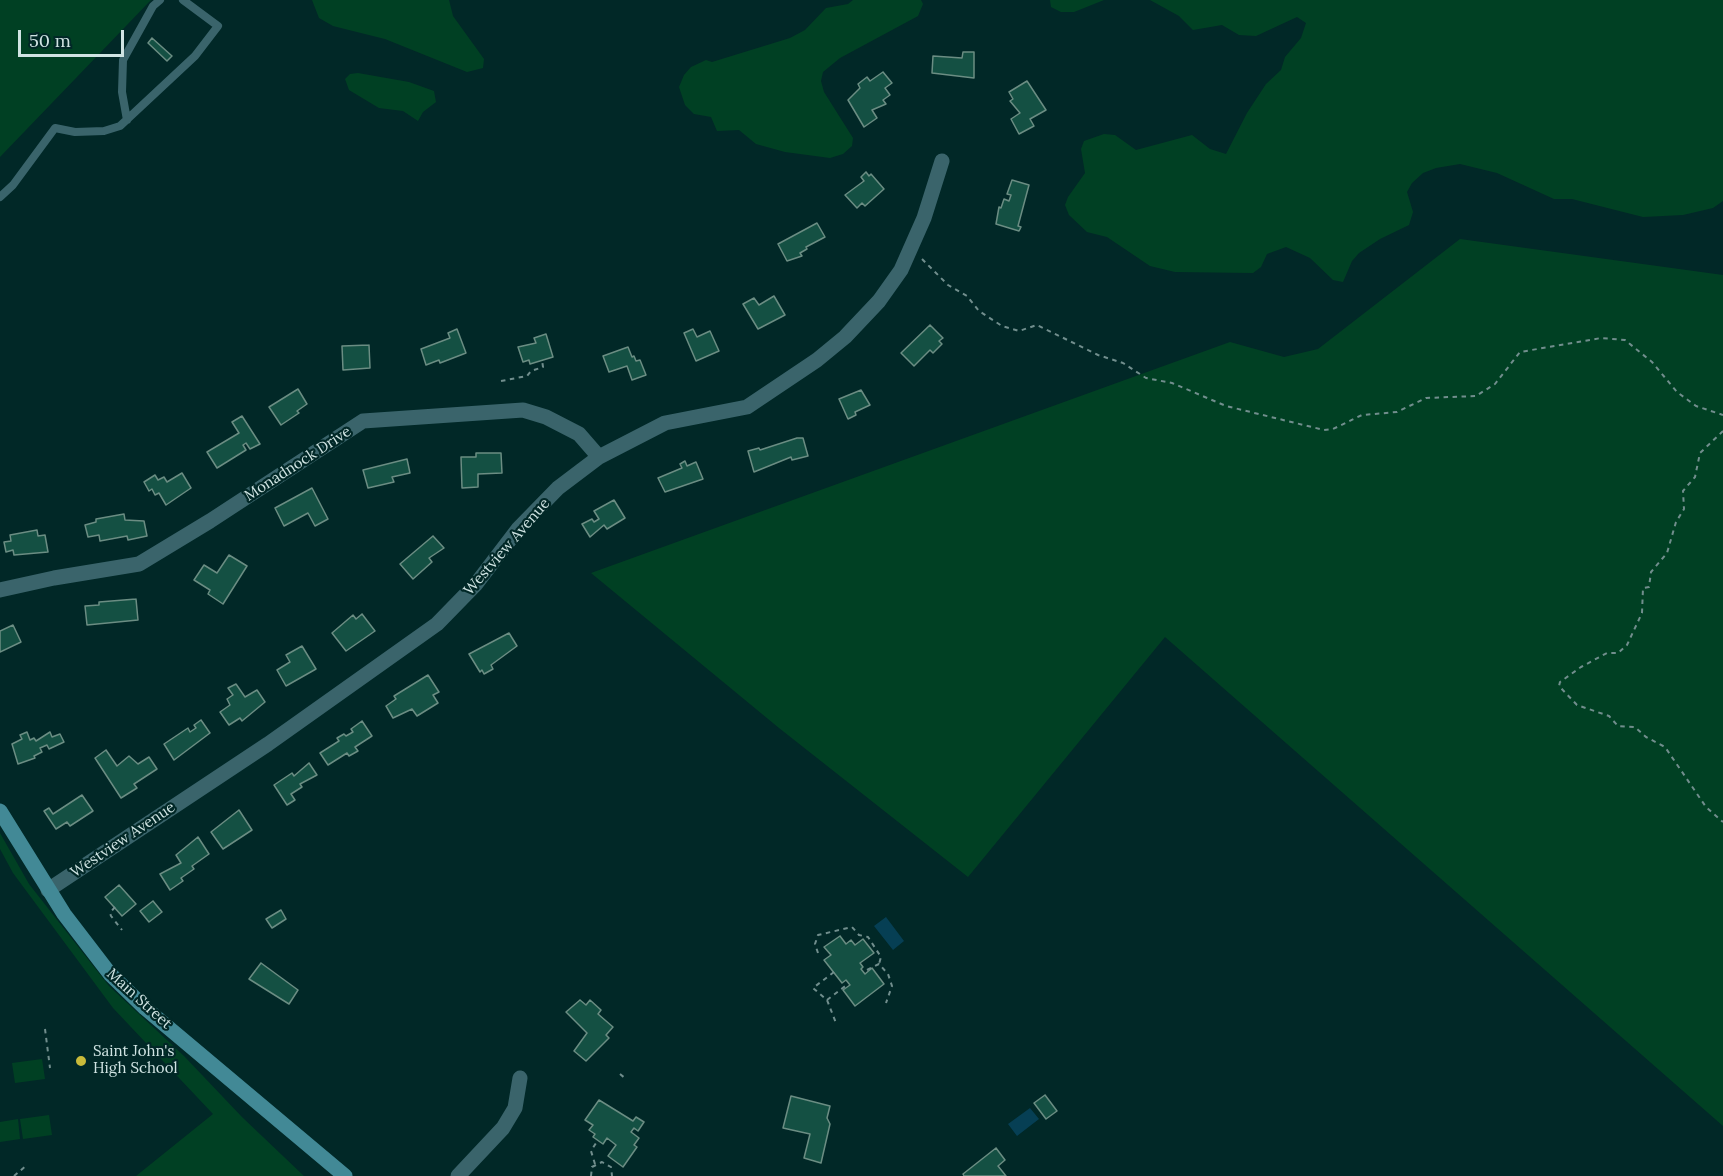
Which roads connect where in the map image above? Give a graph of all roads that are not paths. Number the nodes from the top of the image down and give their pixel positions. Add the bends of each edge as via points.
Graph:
1 (160, 0) edge
2 (183, 0) edge
3 (127, 120) junction
4 (942, 161) dead end
5 (0, 197) edge
6 (599, 457) junction
7 (0, 590) edge
8 (0, 811) edge
9 (48, 890) junction
10 (520, 1078) dead end
11 (345, 1176) edge
12 (458, 1176) edge

1 - 3 lane via 123,60 122,92
2 - 3 lane via 218,26 195,56
3 - 5 lane via 104,131 55,128
4 - 6 street, Westview Avenue via 912,249 879,301 848,334 747,407 665,423
6 - 7 street, Monadnock Drive via 579,434 523,410 363,421 139,564
6 - 9 street, Westview Avenue via 558,488 525,522 476,584 437,624 277,738
8 - 9 main road, Main Street
9 - 11 main road, Main Street via 97,959 138,1002
10 - 12 street via 514,1108 503,1128

